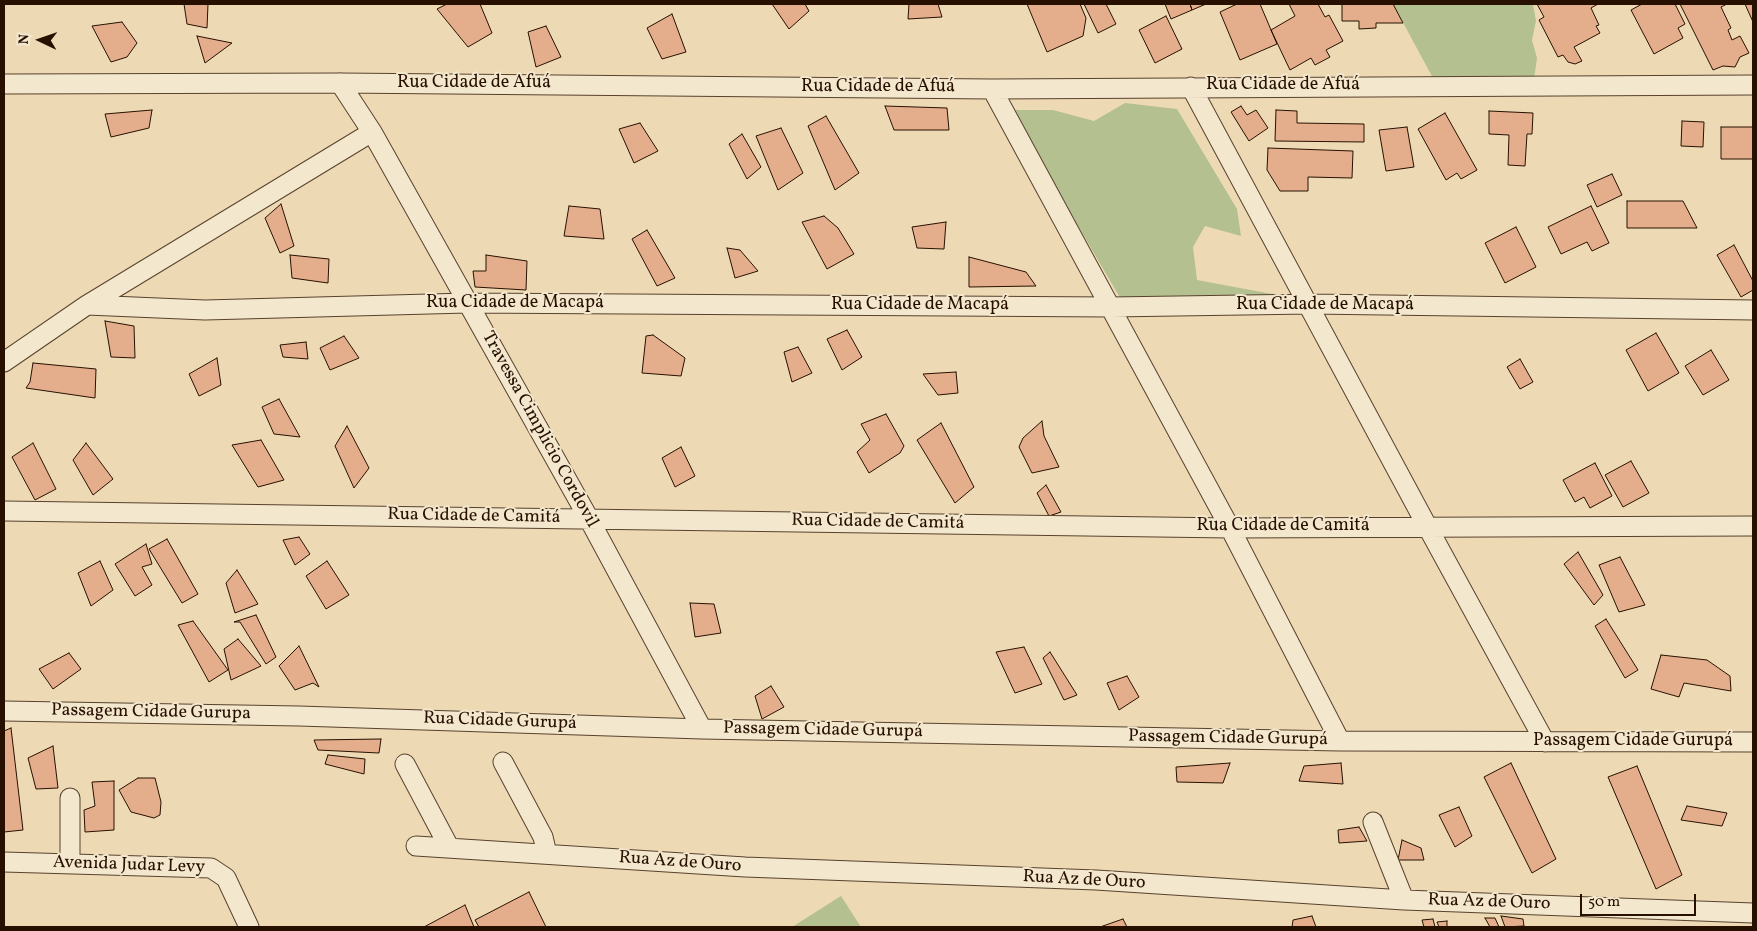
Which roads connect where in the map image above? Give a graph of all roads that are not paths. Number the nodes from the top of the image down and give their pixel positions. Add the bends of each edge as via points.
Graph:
1 (340, 83) junction
2 (4, 84) edge
3 (1192, 86) junction
4 (1753, 86) edge
5 (992, 89) junction
6 (372, 132) junction
7 (468, 303) junction
8 (1310, 304) junction
9 (87, 305) junction
10 (1111, 308) junction
11 (1753, 310) edge
12 (4, 362) edge
13 (4, 511) edge
14 (589, 519) junction
15 (1427, 526) junction
16 (1753, 526) edge
17 (1230, 528) junction
18 (4, 711) edge
19 (299, 716) joint
20 (702, 729) junction
21 (1340, 741) junction
22 (1545, 742) junction
23 (1753, 742) edge
24 (502, 762) dead end
25 (406, 764) dead end
26 (70, 798) dead end
27 (1373, 822) dead end
28 (416, 846) dead end
29 (449, 847) junction
30 (547, 854) junction
31 (4, 862) edge
32 (70, 864) junction
33 (1404, 900) junction
34 (1753, 913) edge
35 (249, 927) edge

1 - 2 street, Rua Cidade de Afuá
1 - 5 street, Rua Cidade de Afuá
1 - 6 street, Travessa Cimplicio Cordovil
3 - 4 street, Rua Cidade de Afuá
3 - 5 street, Rua Cidade de Afuá
3 - 8 street
5 - 10 street
6 - 7 street, Travessa Cimplicio Cordovil
6 - 9 street
7 - 9 street, Rua Cidade de Macapá via 205,310
7 - 10 street, Rua Cidade de Macapá
7 - 14 street, Travessa Cimplicio Cordovil
8 - 10 street, Rua Cidade de Macapá
8 - 11 street, Rua Cidade de Macapá
8 - 15 street
9 - 12 street
10 - 17 street
13 - 14 street, Rua Cidade de Camitá
14 - 17 street, Rua Cidade de Camitá
14 - 20 street, Travessa Cimplicio Cordovil
15 - 16 street, Rua Cidade de Camitá
15 - 17 street, Rua Cidade de Camitá
15 - 22 street
17 - 21 street
18 - 19 street, Passagem Cidade Gurupa
19 - 20 street, Rua Cidade Gurupá
20 - 21 street, Passagem Cidade Gurupá
21 - 22 street, Passagem Cidade Gurupá
22 - 23 street, Passagem Cidade Gurupá
24 - 30 street via 543,837
25 - 29 street
26 - 32 street
27 - 33 street
28 - 29 street, Rua Az de Ouro
29 - 30 street, Rua Az de Ouro
30 - 33 street, Rua Az de Ouro via 745,867 1096,880
31 - 32 street, Avenida Judar Levy
32 - 35 street, Avenida Judar Levy via 211,868 226,878
33 - 34 street, Rua Az de Ouro

